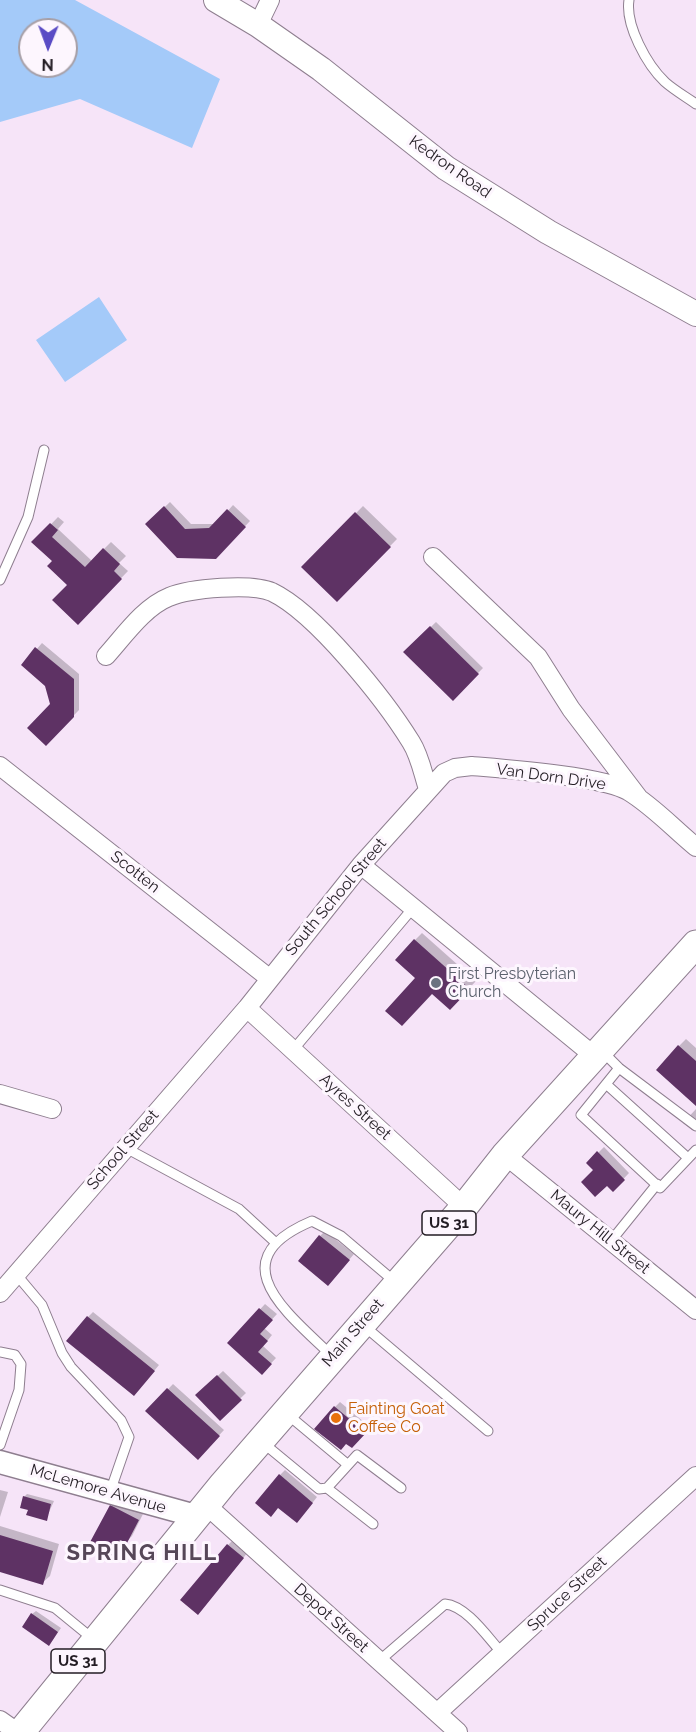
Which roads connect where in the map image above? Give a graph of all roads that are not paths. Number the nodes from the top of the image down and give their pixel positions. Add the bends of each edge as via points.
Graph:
1 (216, 0) edge
2 (270, 0) edge
3 (629, 0) edge
4 (258, 25) junction
5 (696, 104) edge
6 (696, 314) edge
7 (44, 450) dead end
8 (433, 557) dead end
9 (0, 580) edge
10 (106, 656) dead end
11 (0, 766) edge
12 (428, 789) junction
13 (639, 798) junction
14 (696, 848) edge
15 (361, 865) junction
16 (413, 908) junction
17 (696, 946) edge
18 (269, 978) junction
19 (247, 1008) junction
20 (292, 1050) junction
21 (597, 1052) junction
22 (619, 1068) junction
23 (606, 1084) junction
24 (0, 1094) edge
25 (52, 1109) dead end
26 (696, 1126) edge
27 (124, 1147) junction
28 (696, 1150) edge
29 (505, 1155) junction
30 (688, 1158) junction
31 (657, 1184) junction
32 (464, 1207) junction
33 (611, 1241) junction
34 (276, 1243) junction
35 (16, 1274) junction
36 (397, 1283) junction
37 (0, 1293) edge
38 (696, 1310) edge
39 (361, 1324) junction
40 (0, 1352) edge
41 (333, 1357) junction
42 (284, 1412) junction
43 (488, 1431) dead end
44 (260, 1441) junction
45 (0, 1445) edge
46 (0, 1462) edge
47 (347, 1464) junction
48 (696, 1476) edge
49 (327, 1488) junction
50 (401, 1488) dead end
51 (110, 1492) junction
52 (200, 1510) junction
53 (374, 1524) dead end
54 (0, 1590) edge
55 (95, 1641) junction
56 (502, 1653) junction
57 (379, 1661) junction
58 (437, 1713) junction
59 (0, 1720) edge
60 (19, 1732) edge
61 (458, 1732) edge

1 - 4 main road, Kedron Road
2 - 4 street
3 - 5 lane via 634,30 650,64 665,82
4 - 6 main road, Kedron Road via 321,69 446,168 548,232
7 - 9 lane via 28,517
8 - 13 street via 538,657 571,709
10 - 12 street via 151,608 170,596 237,587 271,592 305,616 362,675 412,743
11 - 18 street, Scotten
12 - 13 street, Van Dorn Drive via 444,773 472,766 603,783
12 - 15 street, South School Street
13 - 14 street, Van Dorn Drive
15 - 16 street
15 - 18 street, South School Street
16 - 20 lane
16 - 21 street
17 - 21 main road, Main Street / US 31
18 - 19 street, South School Street
19 - 20 street, Ayres Street
19 - 27 street, School Street
20 - 32 street, Ayres Street
21 - 22 lane
21 - 29 main road, Main Street / US 31
22 - 23 lane
22 - 26 lane
23 - 30 lane
23 - 31 lane via 581,1115
24 - 25 street
27 - 34 lane via 239,1209
27 - 35 street, School Street
28 - 30 lane
29 - 32 main road, Main Street / US 31
29 - 33 street, Maury Hill Street
30 - 31 lane via 660,1188
31 - 33 lane
32 - 36 main road, Main Street / US 31
33 - 38 street, Maury Hill Street
34 - 36 lane via 287,1231 312,1221 341,1236
34 - 41 lane via 268,1251 263,1268 271,1291 283,1309
35 - 37 street, School Street
35 - 51 lane via 42,1305 71,1367 121,1420 129,1437
36 - 39 main road, Main Street / US 31
39 - 41 main road, Main Street / US 31
39 - 43 lane
40 - 45 lane via 15,1355 21,1364 19,1390
41 - 42 main road, Main Street / US 31
42 - 44 main road, Main Street / US 31
42 - 47 lane
44 - 49 lane via 319,1489
44 - 52 main road, Main Street / US 31
46 - 51 street, McLemore Avenue
47 - 49 lane
47 - 50 lane via 357,1455
48 - 56 street, Spruce Street
49 - 53 lane
51 - 52 street, McLemore Avenue
52 - 55 main road, Main Street / US 31
52 - 57 street, Depot Street
54 - 55 lane via 56,1608
55 - 60 main road, Main Street / US 31
56 - 57 lane via 462,1611 445,1604
56 - 58 street, Spruce Street
57 - 58 street, Depot Street
58 - 61 street, Depot Street
59 - 60 street

